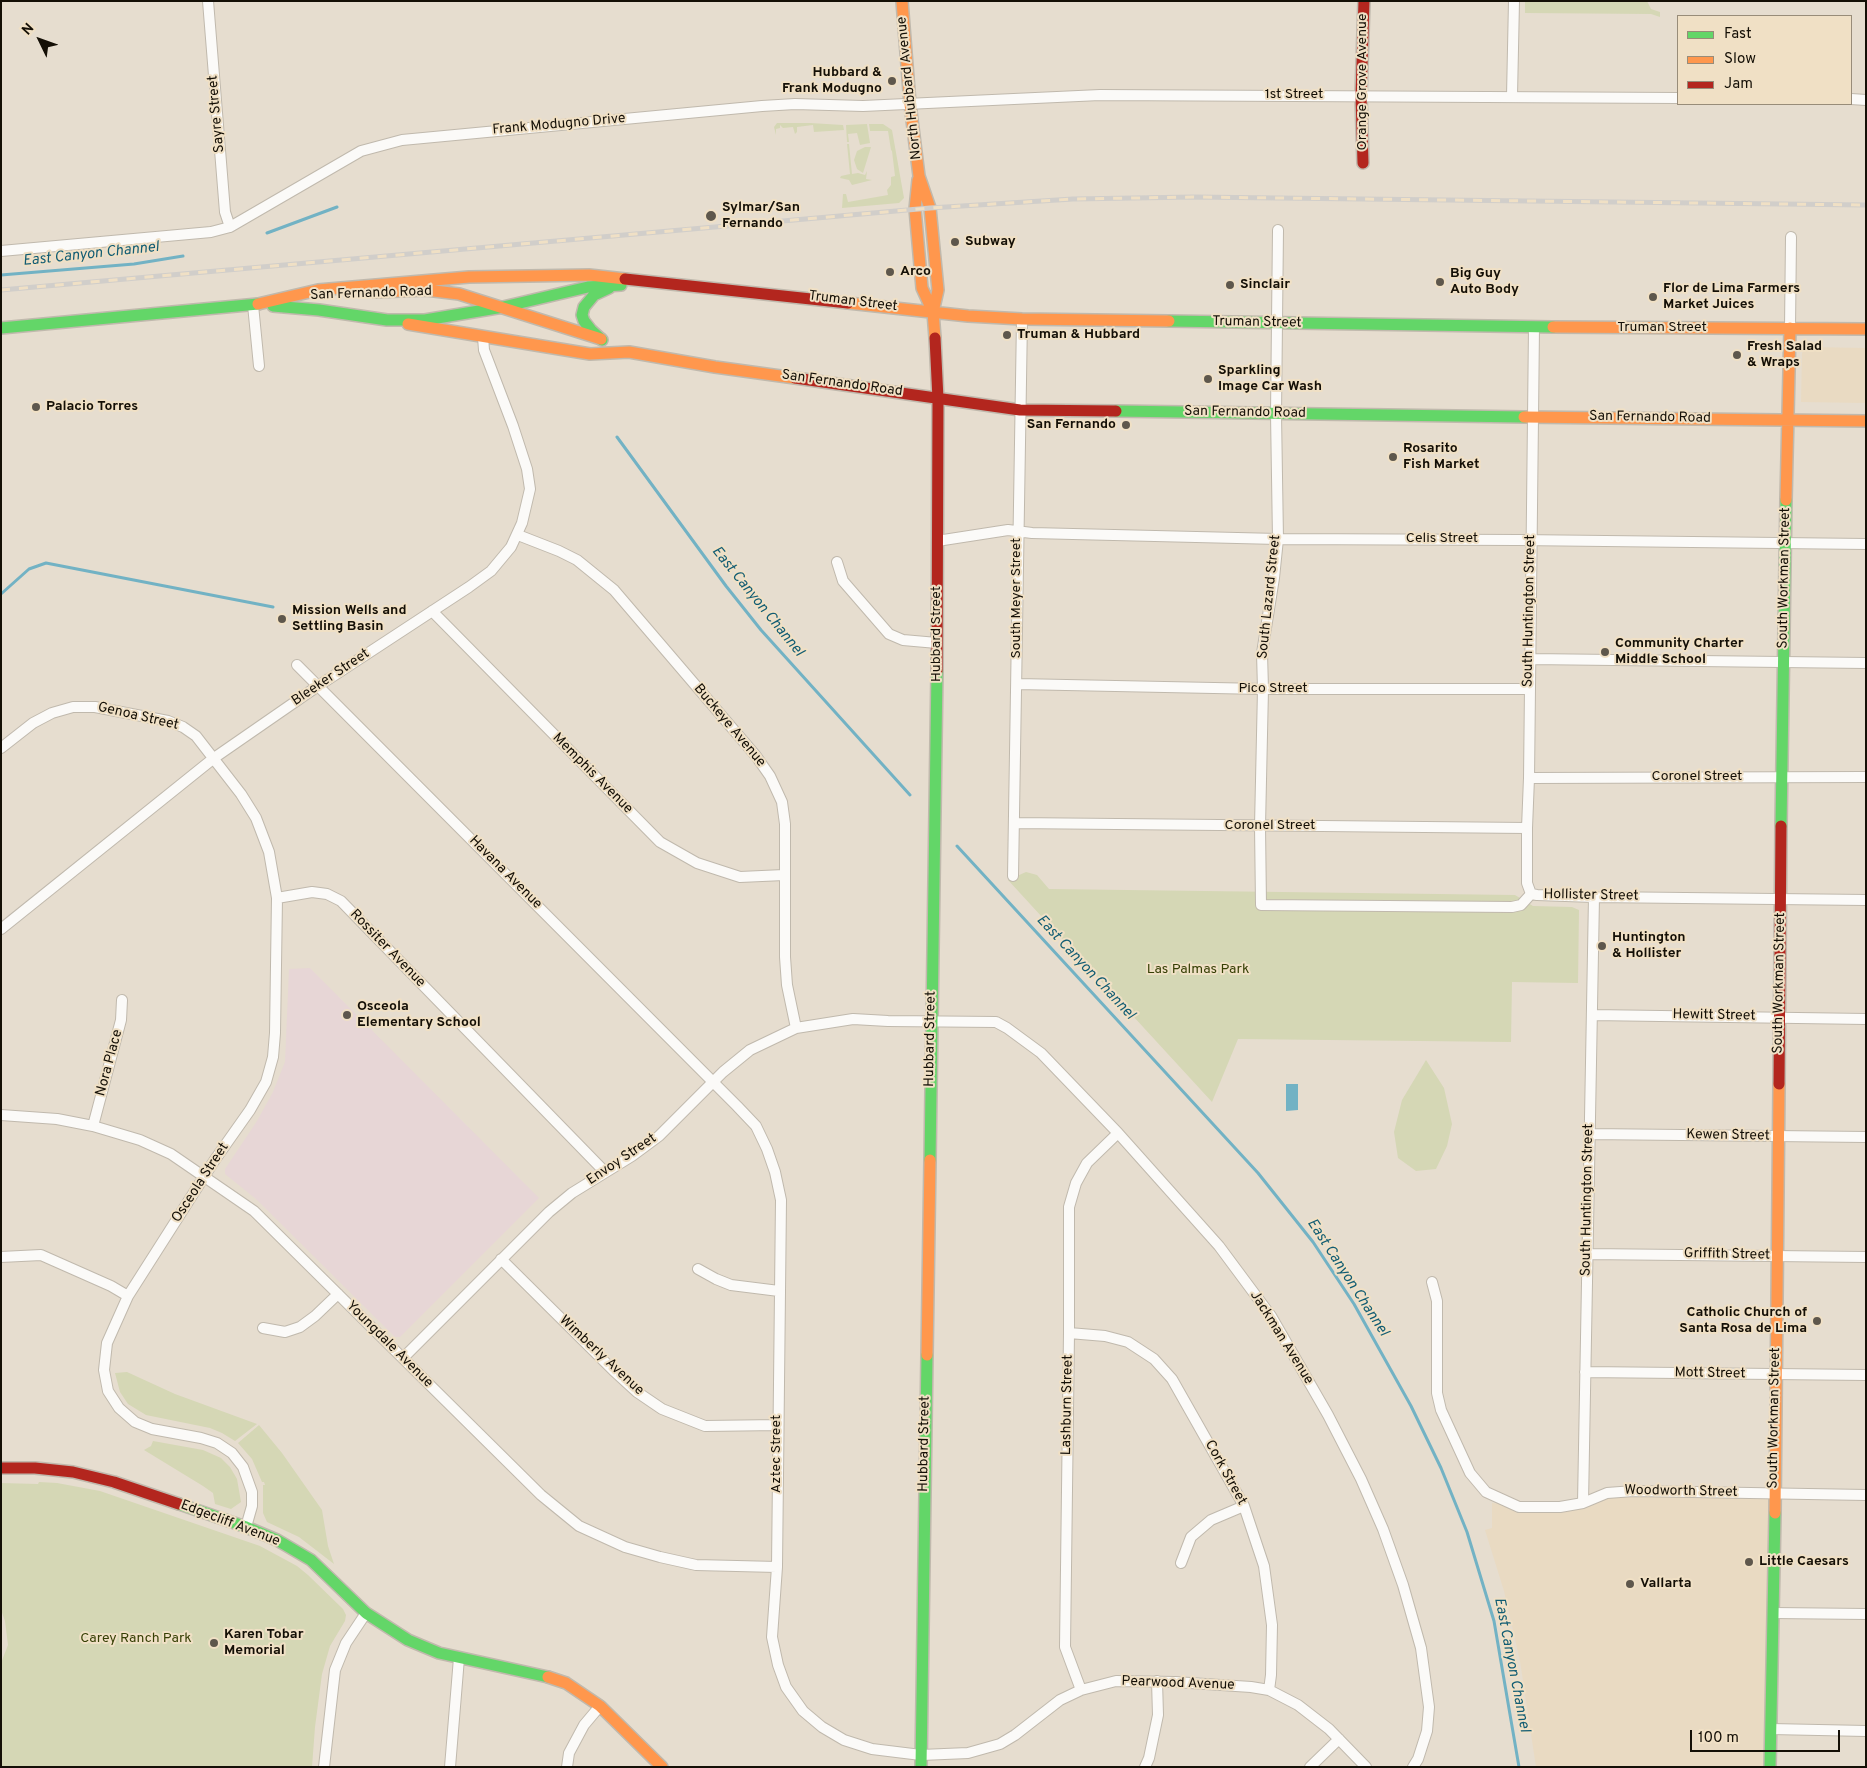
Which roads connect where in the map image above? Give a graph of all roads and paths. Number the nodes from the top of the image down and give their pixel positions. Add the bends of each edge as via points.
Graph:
1 (208, 1) edge
2 (902, 1) edge
3 (1364, 1) edge
4 (1514, 1) edge
5 (1362, 96) junction
6 (1512, 96) junction
7 (1677, 98) edge
8 (1852, 100) edge
9 (1866, 100) edge
10 (910, 104) junction
11 (1363, 163) dead end
12 (919, 176) junction
13 (930, 208) joint
14 (915, 209) joint
15 (230, 227) junction
16 (1278, 230) dead end
17 (1790, 237) dead end
18 (1, 251) edge
19 (650, 282) junction
20 (612, 286) junction
21 (292, 297) junction
22 (254, 305) junction
23 (502, 307) junction
24 (933, 312) junction
25 (1022, 319) junction
26 (388, 320) junction
27 (1277, 324) junction
28 (1, 328) edge
29 (1534, 328) junction
30 (1790, 328) junction
31 (1866, 329) edge
32 (483, 337) junction
33 (602, 340) junction
34 (629, 352) junction
35 (259, 366) dead end
36 (938, 399) junction
37 (1020, 410) junction
38 (1276, 414) junction
39 (1532, 417) junction
40 (1788, 420) junction
41 (1866, 421) edge
42 (1018, 531) junction
43 (518, 535) junction
44 (1278, 539) junction
45 (1531, 540) junction
46 (937, 541) junction
47 (1787, 543) junction
48 (1866, 544) edge
49 (837, 562) dead end
50 (432, 611) junction
51 (937, 643) junction
52 (1530, 660) junction
53 (1783, 662) junction
54 (1866, 663) edge
55 (297, 665) dead end
56 (1017, 684) junction
57 (318, 686) junction
58 (1263, 689) junction
59 (1529, 689) junction
60 (1, 748) edge
61 (214, 758) junction
62 (1782, 777) junction
63 (1866, 777) edge
64 (1529, 778) junction
65 (1014, 823) junction
66 (1260, 826) junction
67 (1527, 828) junction
68 (784, 875) junction
69 (1013, 876) dead end
70 (1532, 894) junction
71 (1594, 897) junction
72 (277, 898) junction
73 (1781, 899) junction
74 (1866, 900) edge
75 (1261, 905) joint
76 (1, 928) edge
77 (122, 1000) dead end
78 (1592, 1015) junction
79 (1779, 1017) junction
80 (1866, 1019) edge
81 (931, 1022) junction
82 (796, 1028) junction
83 (713, 1082) junction
84 (1, 1115) edge
85 (94, 1126) junction
86 (1118, 1133) junction
87 (1590, 1134) junction
88 (1778, 1136) junction
89 (1866, 1137) edge
90 (605, 1172) junction
91 (204, 1177) junction
92 (1587, 1254) junction
93 (1777, 1256) junction
94 (1, 1257) edge
95 (1866, 1257) edge
96 (501, 1259) junction
97 (698, 1269) dead end
98 (1432, 1282) dead end
99 (779, 1291) junction
100 (338, 1294) junction
101 (128, 1296) junction
102 (263, 1328) dead end
103 (1069, 1333) junction
104 (403, 1358) junction
105 (1585, 1372) junction
106 (1776, 1374) junction
107 (1866, 1376) edge
108 (778, 1425) junction
109 (1, 1468) edge
110 (1775, 1494) junction
111 (1866, 1495) edge
112 (1583, 1503) junction
113 (1244, 1506) junction
114 (246, 1527) junction
115 (1181, 1564) dead end
116 (777, 1567) junction
117 (366, 1613) junction
118 (1774, 1613) junction
119 (1866, 1614) edge
120 (459, 1658) junction
121 (1157, 1681) junction
122 (1081, 1690) junction
123 (1269, 1690) junction
124 (600, 1706) junction
125 (1770, 1730) junction
126 (1866, 1731) edge
127 (1339, 1739) junction
128 (921, 1755) junction
129 (324, 1767) edge
130 (450, 1767) edge
131 (567, 1767) edge
132 (662, 1767) edge
133 (921, 1767) edge
134 (1145, 1767) edge
135 (1310, 1767) edge
136 (1366, 1767) edge
137 (1413, 1767) edge
138 (1770, 1767) edge

1 - 15 street, Sayre Street via 225,212
2 - 10 main road, North Hubbard Avenue
3 - 5 main road, Orange Grove Avenue
4 - 6 street
5 - 6 street, 1st Street
5 - 10 street, 1st Street via 1100,95
5 - 11 main road, Orange Grove Avenue
6 - 7 street, 1st Street
8 - 9 street
10 - 12 main road, North Hubbard Avenue
10 - 15 street, Frank Modugno Drive via 794,104 402,140 361,151
12 - 13 main road, North Hubbard Avenue
12 - 14 main road, North Hubbard Avenue
13 - 24 main road, Hubbard Street via 938,290
14 - 24 main road, Hubbard Street via 922,288
15 - 18 street via 211,232
16 - 27 street, South Lazard Street
17 - 30 street, South Workman Street
19 - 20 main road, Truman Street
19 - 21 main road, Truman Street via 589,274 469,278 318,290
19 - 24 main road, Truman Street
20 - 23 main road, Truman Street via 588,287
20 - 33 main road via 594,295 582,315
21 - 22 main road, San Fernando Road
21 - 23 main road, San Fernando Road via 426,290 459,294
22 - 26 main road, San Fernando Road
22 - 28 main road, San Fernando Road
22 - 35 street
23 - 26 main road, Truman Street via 445,318
23 - 33 main road, San Fernando Road
24 - 25 main road, Truman Street
24 - 36 main road, Hubbard Street
25 - 27 main road, Truman Street
25 - 37 street, South Meyer Street
26 - 32 main road, San Fernando Road
27 - 29 main road, Truman Street
27 - 38 street, South Lazard Street
29 - 30 main road, Truman Street
29 - 39 street, South Huntington Street
30 - 31 main road, Truman Street
30 - 40 main road, South Workman Street
32 - 34 main road, San Fernando Road via 590,354
32 - 43 street, Bleeker Street via 484,350 513,426 530,489
33 - 34 main road, San Fernando Road
34 - 36 main road, San Fernando Road via 715,368
36 - 37 main road, San Fernando Road
36 - 46 main road, Hubbard Street
37 - 38 main road, San Fernando Road
37 - 42 street, South Meyer Street
38 - 39 main road, San Fernando Road
38 - 44 street, South Lazard Street
39 - 40 main road, San Fernando Road
39 - 45 street, South Huntington Street
40 - 41 main road, San Fernando Road
40 - 47 main road, South Workman Street
42 - 44 street, Celis Street
42 - 46 street, Celis Street
42 - 56 street, South Meyer Street
43 - 50 street, Bleeker Street via 491,571
43 - 68 street, Buckeye Avenue via 577,560 614,590 756,756 782,802
44 - 45 street, Celis Street
44 - 58 street, South Lazard Street via 1262,653
45 - 47 street, Celis Street
45 - 52 street, South Huntington Street
46 - 51 main road, Hubbard Street
47 - 48 street, Celis Street
47 - 53 main road, South Workman Street
49 - 51 street via 843,581 889,634 903,640
50 - 57 street, Bleeker Street
50 - 68 street, Memphis Avenue via 660,842 697,863 740,877
51 - 81 main road, Hubbard Street
52 - 53 street
52 - 59 street, South Huntington Street
53 - 54 street
53 - 62 main road, South Workman Street
55 - 57 street, Havana Avenue
56 - 58 street, Pico Street
56 - 65 street, South Meyer Street
57 - 61 street, Bleeker Street
57 - 83 street, Havana Avenue
58 - 59 street, Pico Street
58 - 66 street, South Lazard Street
59 - 64 street, South Huntington Street
60 - 61 street, Genoa Street via 33,723 52,713 73,707 95,707 168,721 183,727 196,736
61 - 72 street, Osceola Street via 256,818 269,852
61 - 76 street, Bleeker Street
62 - 63 street, Coronel Street
62 - 64 street, Coronel Street
62 - 73 main road, South Workman Street
64 - 67 street, South Huntington Street
65 - 66 street, Coronel Street
65 - 69 street, South Meyer Street
66 - 67 street, Coronel Street
66 - 75 street, South Lazard Street
67 - 70 street, South Huntington Street via 1527,884
68 - 82 street, Buckeye Avenue via 787,985
70 - 71 street, Hollister Street
70 - 75 street, Hollister Street via 1521,905 1512,907
71 - 73 street, Hollister Street
71 - 78 street, South Huntington Street
72 - 90 street, Rossiter Avenue via 312,892 327,894 341,901
72 - 91 street, Osceola Street via 273,1057 266,1082
73 - 74 street, Hollister Street
73 - 79 main road, South Workman Street
77 - 85 street, Nora Place via 121,1020
78 - 79 street, Hewitt Street
78 - 87 street, South Huntington Street
79 - 80 street, Hewitt Street
79 - 88 main road, South Workman Street
81 - 82 street, Envoy Street via 853,1019
81 - 86 street, Jackman Avenue via 996,1022 1007,1028 1041,1053
81 - 128 main road, Hubbard Street
82 - 83 street, Envoy Street via 750,1050
83 - 90 street, Envoy Street via 659,1136
83 - 99 street, Aztec Street via 756,1126 775,1172 781,1200
84 - 85 street, Youngdale Avenue via 57,1119
85 - 91 street, Youngdale Avenue via 140,1140 171,1154
86 - 103 street, Lashburn Street via 1087,1163 1076,1183 1069,1207
86 - 137 street, Jackman Avenue via 1219,1246 1270,1316 1361,1479 1403,1586 1421,1648 1429,1708 1427,1731
87 - 88 street, Kewen Street
87 - 92 street, South Huntington Street
88 - 89 street, Kewen Street
88 - 93 main road, South Workman Street
90 - 96 street, Envoy Street via 555,1207
91 - 100 street, Youngdale Avenue via 254,1211
91 - 101 street, Osceola Street
92 - 93 street, Griffith Street
92 - 105 street, South Huntington Street
93 - 95 street, Griffith Street
93 - 106 main road, South Workman Street
94 - 101 street via 41,1255
96 - 104 street, Envoy Street
96 - 108 street, Wimberly Avenue via 625,1381 662,1409 705,1426
97 - 99 street via 731,1285
98 - 112 street, Woodworth Street via 1438,1301 1437,1393 1441,1410 1470,1473 1486,1492 1519,1506 1560,1507
99 - 108 street, Aztec Street
100 - 102 street via 300,1327 285,1332
100 - 104 street, Youngdale Avenue
101 - 114 street, Osceola Street via 107,1343 104,1370 108,1391 119,1408 135,1422 152,1429 217,1443 232,1454 243,1467 252,1492
103 - 113 street, Cork Street via 1128,1342 1154,1359 1172,1379
103 - 122 street, Lashburn Street via 1065,1647
104 - 116 street, Youngdale Avenue via 541,1495 580,1526 625,1546 696,1565
105 - 106 street, Mott Street
105 - 112 street, South Huntington Street
106 - 107 street, Mott Street
106 - 110 main road, South Workman Street
108 - 116 street, Aztec Street
109 - 114 main road, Edgecliff Avenue via 73,1472 114,1482
110 - 111 street, Woodworth Street
110 - 112 street, Woodworth Street via 1634,1490 1607,1493
110 - 118 main road, South Workman Street
113 - 115 street via 1211,1520 1191,1537
113 - 123 street, Cork Street via 1264,1566 1272,1625
114 - 117 main road, Edgecliff Avenue via 311,1560
116 - 128 street, Aztec Street via 772,1637 786,1688 802,1711 844,1740 872,1749
117 - 120 main road, Edgecliff Avenue via 408,1640
117 - 129 street via 346,1643 335,1670
118 - 119 street
118 - 125 main road, South Workman Street
120 - 124 main road, Edgecliff Avenue via 539,1674 566,1684
120 - 130 street
121 - 122 street, Pearwood Avenue via 1116,1681
121 - 123 street, Pearwood Avenue
121 - 134 street via 1158,1715
122 - 128 street, Pearwood Avenue via 1060,1700 1000,1744 968,1753
123 - 127 street, Pearwood Avenue via 1298,1705
124 - 131 street via 584,1725 569,1753
124 - 132 main road, Edgecliff Avenue
125 - 126 street
125 - 138 main road, South Workman Street
127 - 135 street
127 - 136 street, Pearwood Avenue
128 - 133 main road, Hubbard Street

